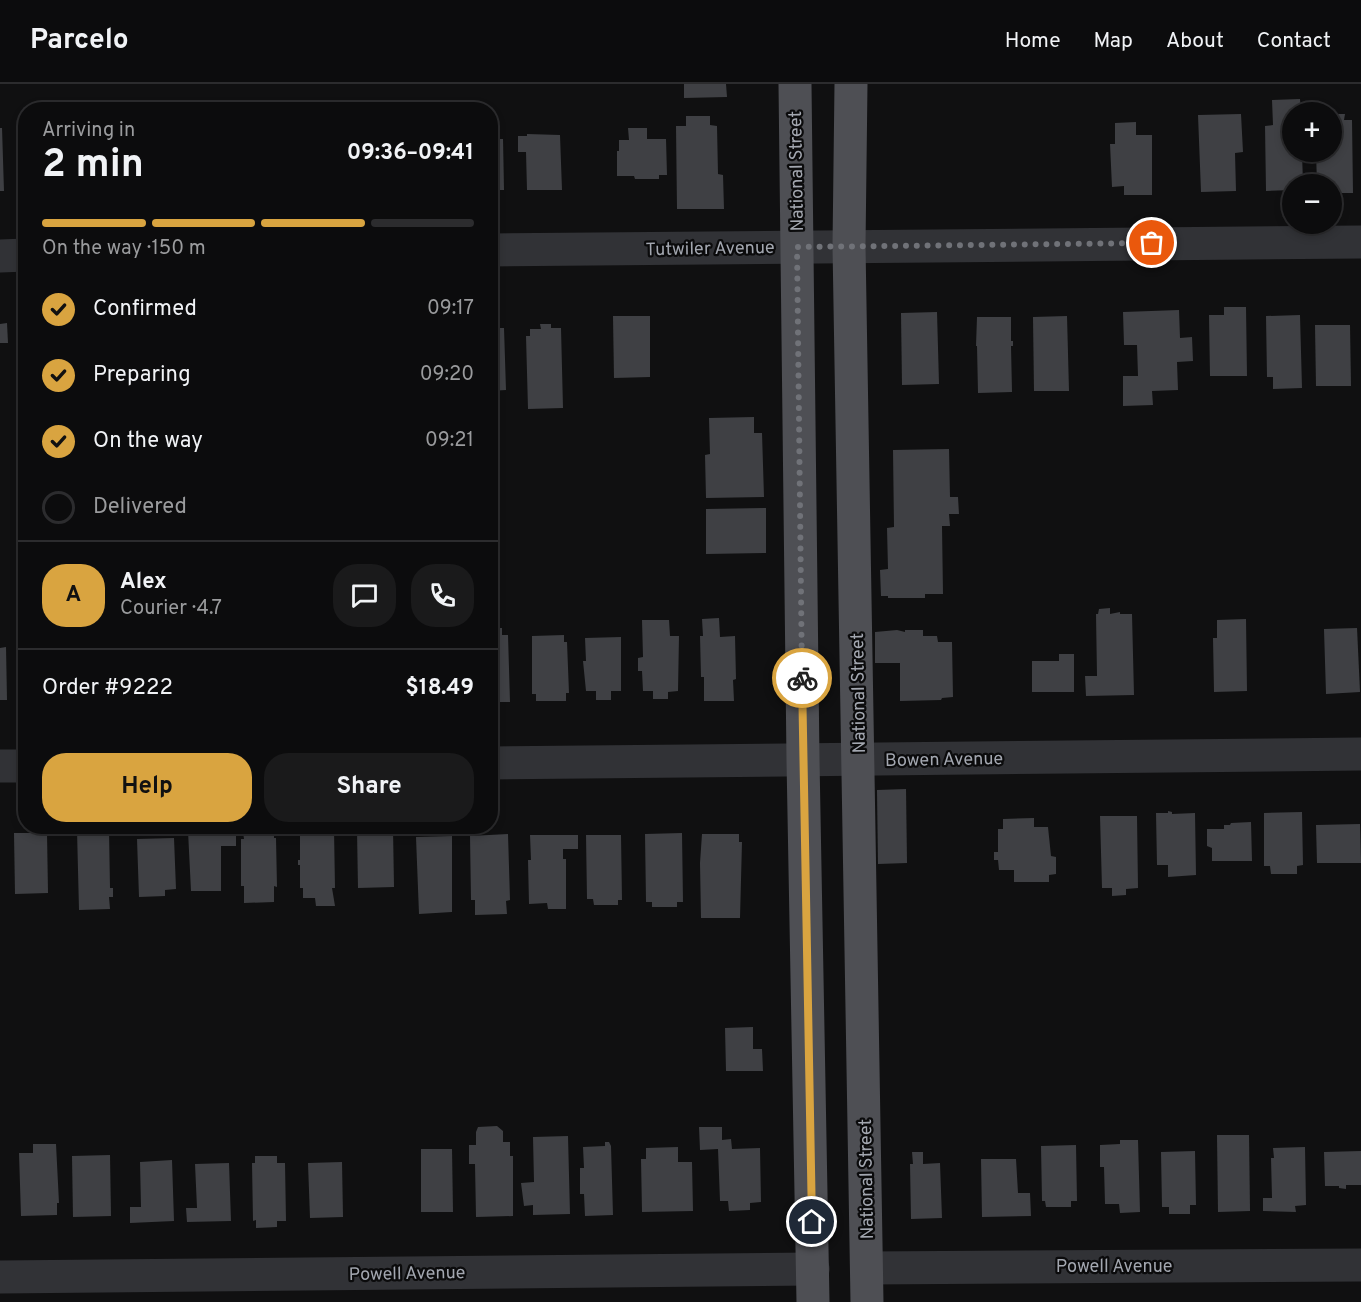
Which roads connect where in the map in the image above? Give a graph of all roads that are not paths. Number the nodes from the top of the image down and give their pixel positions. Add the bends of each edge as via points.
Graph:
1 (795, 84) edge
2 (851, 84) edge
3 (1361, 242) edge
4 (849, 246) junction
5 (797, 247) junction
6 (498, 250) edge
7 (18, 255) edge
8 (0, 256) edge
9 (1361, 754) edge
10 (803, 760) junction
11 (859, 760) junction
12 (498, 763) edge
13 (0, 766) edge
14 (18, 766) edge
15 (1361, 1264) edge
16 (867, 1268) junction
17 (813, 1269) junction
18 (0, 1277) edge
19 (813, 1302) edge
20 (867, 1302) edge

1 - 5 main road, National Street
2 - 4 main road, National Street
3 - 4 street, Tutwiler Avenue
4 - 5 street, Tutwiler Avenue
4 - 11 main road, National Street
5 - 6 street, Tutwiler Avenue
5 - 10 main road, National Street
7 - 8 street
9 - 11 street, Bowen Avenue
10 - 11 street, Bowen Avenue
10 - 12 street, Bowen Avenue
10 - 17 main road, National Street
11 - 16 main road, National Street
13 - 14 street
15 - 16 street, Powell Avenue
16 - 20 main road, National Street
17 - 18 street, Powell Avenue
17 - 19 main road, National Street

